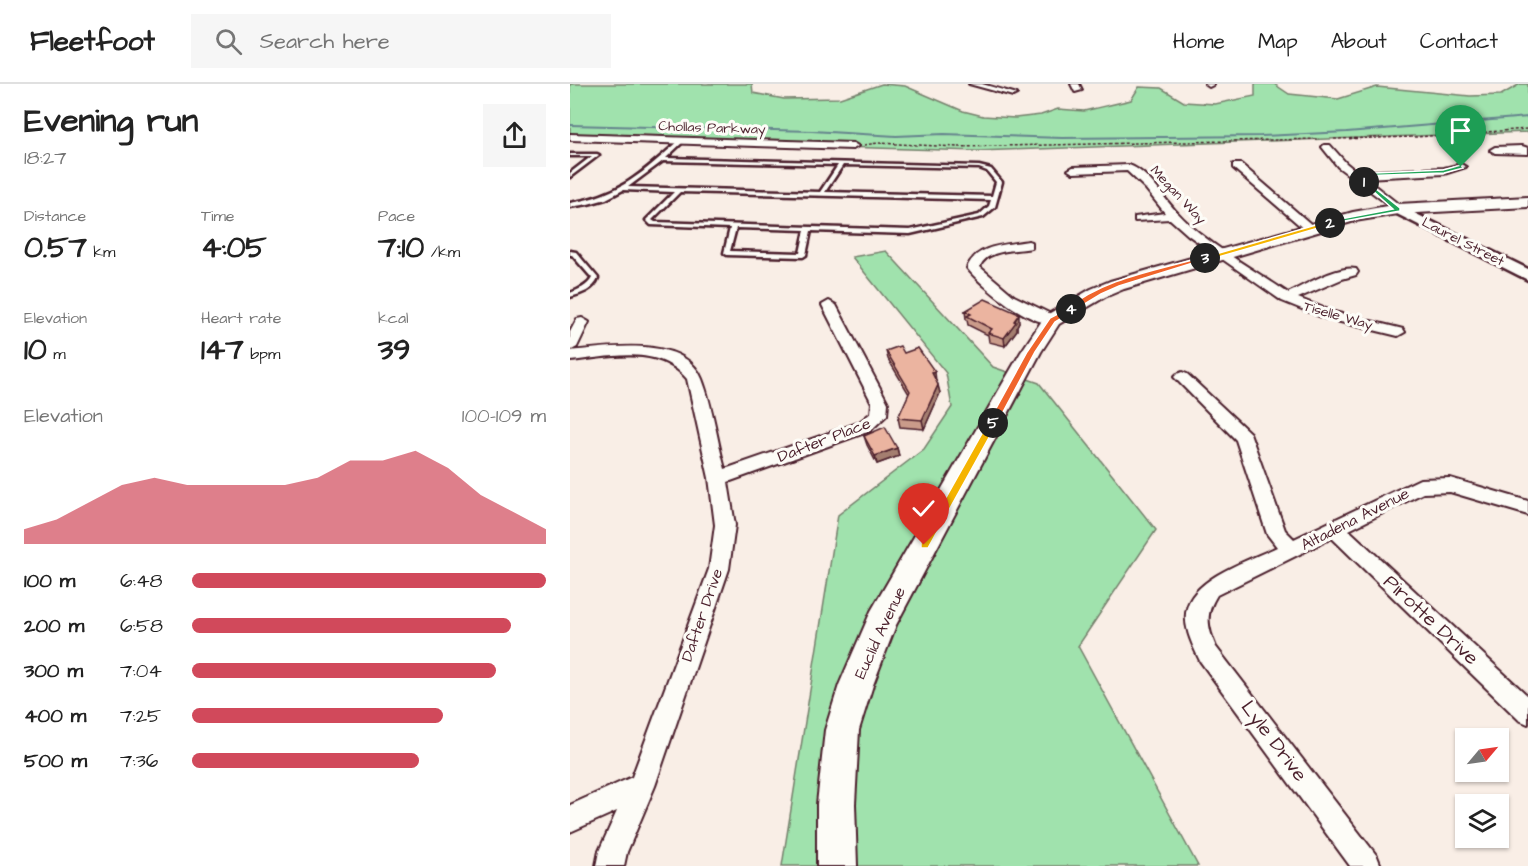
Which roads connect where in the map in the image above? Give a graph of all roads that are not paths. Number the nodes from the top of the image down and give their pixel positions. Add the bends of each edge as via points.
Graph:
1 (973, 84) edge
2 (1013, 94) dead end
3 (570, 137) edge
4 (682, 141) junction
5 (1326, 142) road end
6 (853, 146) road end
7 (1495, 150) dead end
8 (1528, 151) edge
9 (570, 154) edge
10 (661, 159) junction
11 (841, 164) junction
12 (1238, 166) dead end
13 (1461, 167) dead end
14 (1073, 170) dead end
15 (1355, 174) junction
16 (570, 175) edge
17 (625, 189) junction
18 (679, 190) junction
19 (821, 194) junction
20 (994, 198) junction
21 (1528, 202) edge
22 (570, 205) edge
23 (1398, 210) junction
24 (1173, 215) junction
25 (1139, 219) dead end
26 (733, 227) junction
27 (1309, 228) junction
28 (808, 229) junction
29 (1028, 245) dead end
30 (570, 253) edge
31 (1221, 254) junction
32 (1524, 271) edge
33 (1352, 272) dead end
34 (570, 295) edge
35 (1287, 298) junction
36 (829, 305) dead end
37 (1052, 320) junction
38 (582, 322) dead end
39 (1398, 332) dead end
40 (570, 347) edge
41 (570, 356) edge
42 (1182, 377) dead end
43 (718, 478) junction
44 (1528, 508) edge
45 (1334, 528) junction
46 (1293, 550) junction
47 (1197, 609) joint
48 (1528, 712) edge
49 (642, 786) junction
50 (570, 819) edge
51 (610, 866) edge
52 (837, 866) edge
53 (1368, 866) edge

1 - 2 street
3 - 4 street, Chollas Parkway
4 - 6 street, Chollas Parkway
4 - 10 lane
5 - 15 street
7 - 8 street
9 - 16 lane via 597,155
10 - 11 lane
10 - 17 lane
11 - 19 lane
11 - 20 lane via 979,167 998,177
12 - 27 street
13 - 15 street
14 - 24 street, Megan Way via 1129,168
15 - 23 street
17 - 18 lane
17 - 22 lane via 592,202
18 - 19 lane
18 - 26 lane via 649,220 652,224
19 - 20 lane
20 - 28 lane via 992,207 981,216 919,231
21 - 23 main road, Euclid Avenue
23 - 27 main road, Euclid Avenue
23 - 32 street, Laurel Street
24 - 25 street
24 - 31 street, Megan Way
26 - 28 lane
26 - 28 lane via 727,253 803,255
27 - 31 main road, Euclid Avenue
29 - 37 street via 980,255 973,268 1005,298
30 - 34 lane via 595,278 582,291
31 - 35 street, Tiselle Way
31 - 37 main road, Euclid Avenue via 1098,292
33 - 35 street
35 - 39 street, Tiselle Way via 1329,315
36 - 43 street, Dafter Place via 880,403 879,415 864,427
37 - 52 main road, Euclid Avenue via 882,621 856,685 842,730 836,804
38 - 40 street
41 - 43 street, Dafter Drive via 641,352 668,357 684,366 694,378
42 - 46 street via 1244,437 1277,534
43 - 49 street, Dafter Drive via 725,525 719,569
44 - 45 street, Altadena Avenue via 1450,485 1420,486
45 - 46 street, Altadena Avenue
45 - 48 street, Pirotte Drive
46 - 47 street, Altadena Avenue via 1210,590
47 - 53 street, Lyle Drive via 1200,635 1208,654
49 - 50 street
49 - 51 street, Dafter Drive

